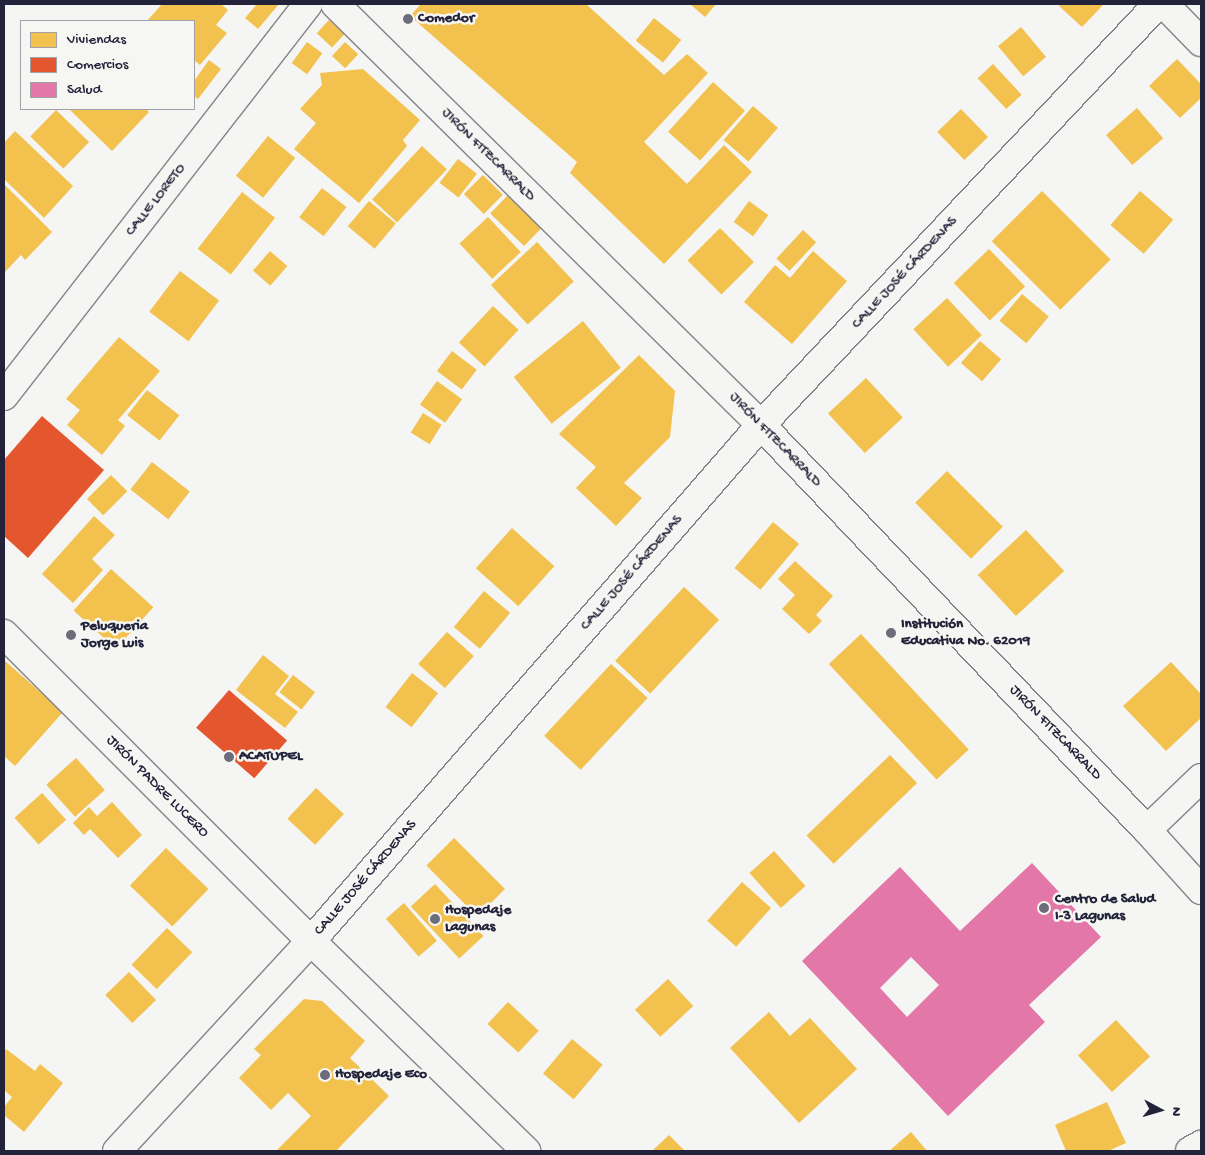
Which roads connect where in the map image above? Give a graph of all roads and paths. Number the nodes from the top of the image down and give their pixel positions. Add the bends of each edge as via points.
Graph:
1 (308, 4) edge
2 (335, 4) edge
3 (1158, 4) edge
4 (1164, 4) edge
5 (1201, 42) edge
6 (4, 396) edge
7 (762, 425) junction
8 (4, 634) edge
9 (1201, 778) edge
10 (1147, 830) junction
11 (1201, 890) edge
12 (311, 941) junction
13 (1201, 1146) edge
14 (117, 1151) edge
15 (526, 1151) edge
16 (1190, 1151) edge

1 - 6 street, CALLE LORETO
2 - 7 street, JIRÓN FITZCARRALD
3 - 7 street, CALLE JOSÉ CÁRDENAS
4 - 5 street
7 - 10 street, JIRÓN FITZCARRALD
7 - 12 street, CALLE JOSÉ CÁRDENAS
8 - 12 street, JIRÓN PADRE LUCERO
9 - 10 street
10 - 11 street, JIRÓN FITZCARRALD
12 - 14 street, CALLE JOSÉ CÁRDENAS
12 - 15 street, JIRÓN PADRE LUCERO
13 - 16 street

